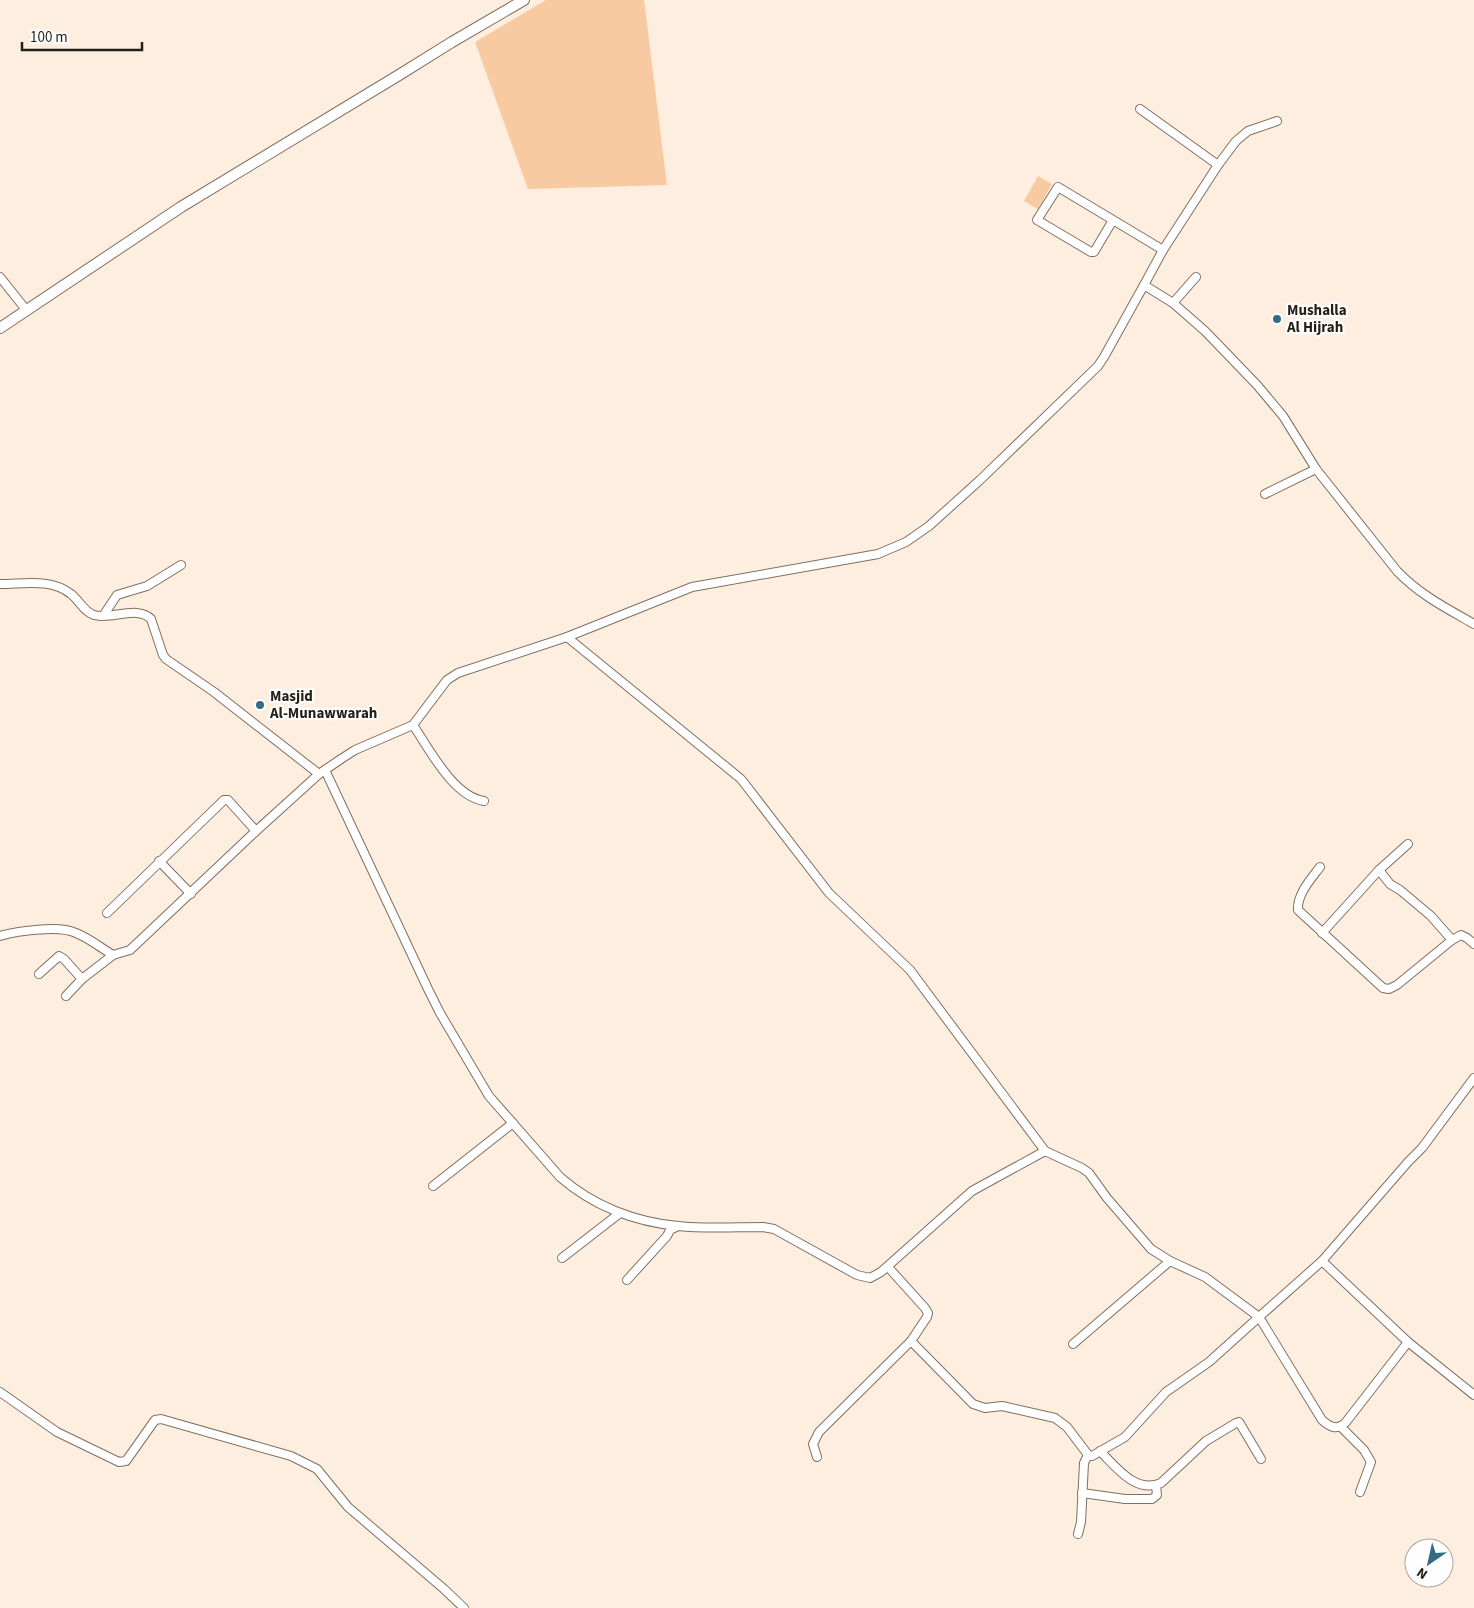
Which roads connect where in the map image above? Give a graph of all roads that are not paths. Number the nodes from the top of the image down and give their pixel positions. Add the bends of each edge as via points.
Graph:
1 (524, 0) edge
2 (1140, 109) dead end
3 (1278, 121) dead end
4 (1218, 165) junction
5 (1113, 220) junction
6 (1163, 250) junction
7 (0, 277) edge
8 (1196, 277) dead end
9 (1144, 285) junction
10 (1174, 303) junction
11 (27, 311) junction
12 (0, 328) edge
13 (1316, 469) junction
14 (1266, 494) dead end
15 (181, 566) dead end
16 (0, 584) edge
17 (103, 616) junction
18 (1474, 624) edge
19 (567, 637) junction
20 (413, 725) junction
21 (322, 772) junction
22 (484, 801) dead end
23 (256, 831) junction
24 (1408, 844) dead end
25 (159, 861) junction
26 (1320, 867) dead end
27 (1378, 870) junction
28 (191, 894) junction
29 (106, 913) dead end
30 (1322, 933) junction
31 (0, 936) edge
32 (1452, 940) junction
33 (1474, 944) edge
34 (112, 955) junction
35 (39, 974) dead end
36 (82, 979) junction
37 (66, 996) dead end
38 (1474, 1078) edge
39 (513, 1124) junction
40 (1045, 1150) junction
41 (433, 1186) dead end
42 (620, 1213) junction
43 (678, 1226) junction
44 (562, 1258) dead end
45 (1170, 1261) junction
46 (1322, 1261) junction
47 (888, 1267) junction
48 (627, 1280) dead end
49 (1259, 1317) junction
50 (911, 1340) junction
51 (1408, 1342) junction
52 (1073, 1344) dead end
53 (0, 1392) edge
54 (1474, 1395) edge
55 (1341, 1427) junction
56 (1100, 1451) junction
57 (1088, 1455) junction
58 (817, 1458) dead end
59 (1261, 1460) dead end
60 (1156, 1485) junction
61 (1360, 1492) dead end
62 (1082, 1493) junction
63 (1078, 1534) dead end
64 (464, 1608) edge

1 - 11 street via 180,207
2 - 4 street
3 - 4 street via 1242,135
4 - 6 street
5 - 5 street via 1094,252 1037,220 1058,187
5 - 6 street
6 - 9 street
7 - 11 street
8 - 10 street
9 - 10 street
9 - 19 street via 1098,366 980,480 929,526 906,542 878,554 692,587
10 - 13 street via 1218,343 1283,416
11 - 12 street
13 - 14 street
13 - 18 street via 1407,581
15 - 17 street via 146,586 117,595
16 - 17 street via 49,583 72,594 86,611
17 - 21 street via 138,613 148,616 166,659
19 - 20 street via 452,675
19 - 40 street via 741,779 829,893 910,970
20 - 21 street via 355,750
20 - 22 street via 455,785
21 - 23 street
21 - 39 street via 440,1014 485,1090
23 - 25 street via 226,799
23 - 28 street
24 - 27 street
25 - 28 street
25 - 29 street
26 - 30 street via 1300,896 1298,910
27 - 30 street
27 - 32 street via 1390,884 1431,916
28 - 34 street via 134,948
30 - 32 street via 1383,988 1389,989
31 - 34 street via 62,929 76,933
32 - 33 street via 1461,935
34 - 36 street
35 - 36 street via 60,956
36 - 37 street
38 - 46 street via 1422,1148
39 - 41 street
39 - 42 street via 573,1188
40 - 45 street via 1085,1169 1151,1249
40 - 47 street via 972,1191
42 - 43 street
42 - 44 street
43 - 47 street via 770,1228 857,1276 870,1278
43 - 48 street via 670,1230
45 - 49 street via 1204,1277
45 - 52 street
46 - 49 street
46 - 51 street
47 - 50 street via 928,1313
49 - 55 street via 1322,1420 1335,1428
49 - 56 street via 1209,1362 1166,1392 1125,1437
50 - 57 street via 973,1404 985,1408 1002,1406 1055,1418 1067,1427
50 - 58 street via 819,1432 813,1444
51 - 54 street
51 - 55 street
53 - 64 street via 57,1432 119,1462 126,1461 155,1420 161,1419 291,1456 317,1469 348,1507
55 - 61 street via 1371,1462
56 - 57 street
56 - 60 street via 1132,1481 1140,1485
57 - 62 street via 1084,1463
59 - 60 street via 1241,1424 1236,1423 1206,1442
60 - 62 street via 1157,1495 1152,1499
62 - 63 street

